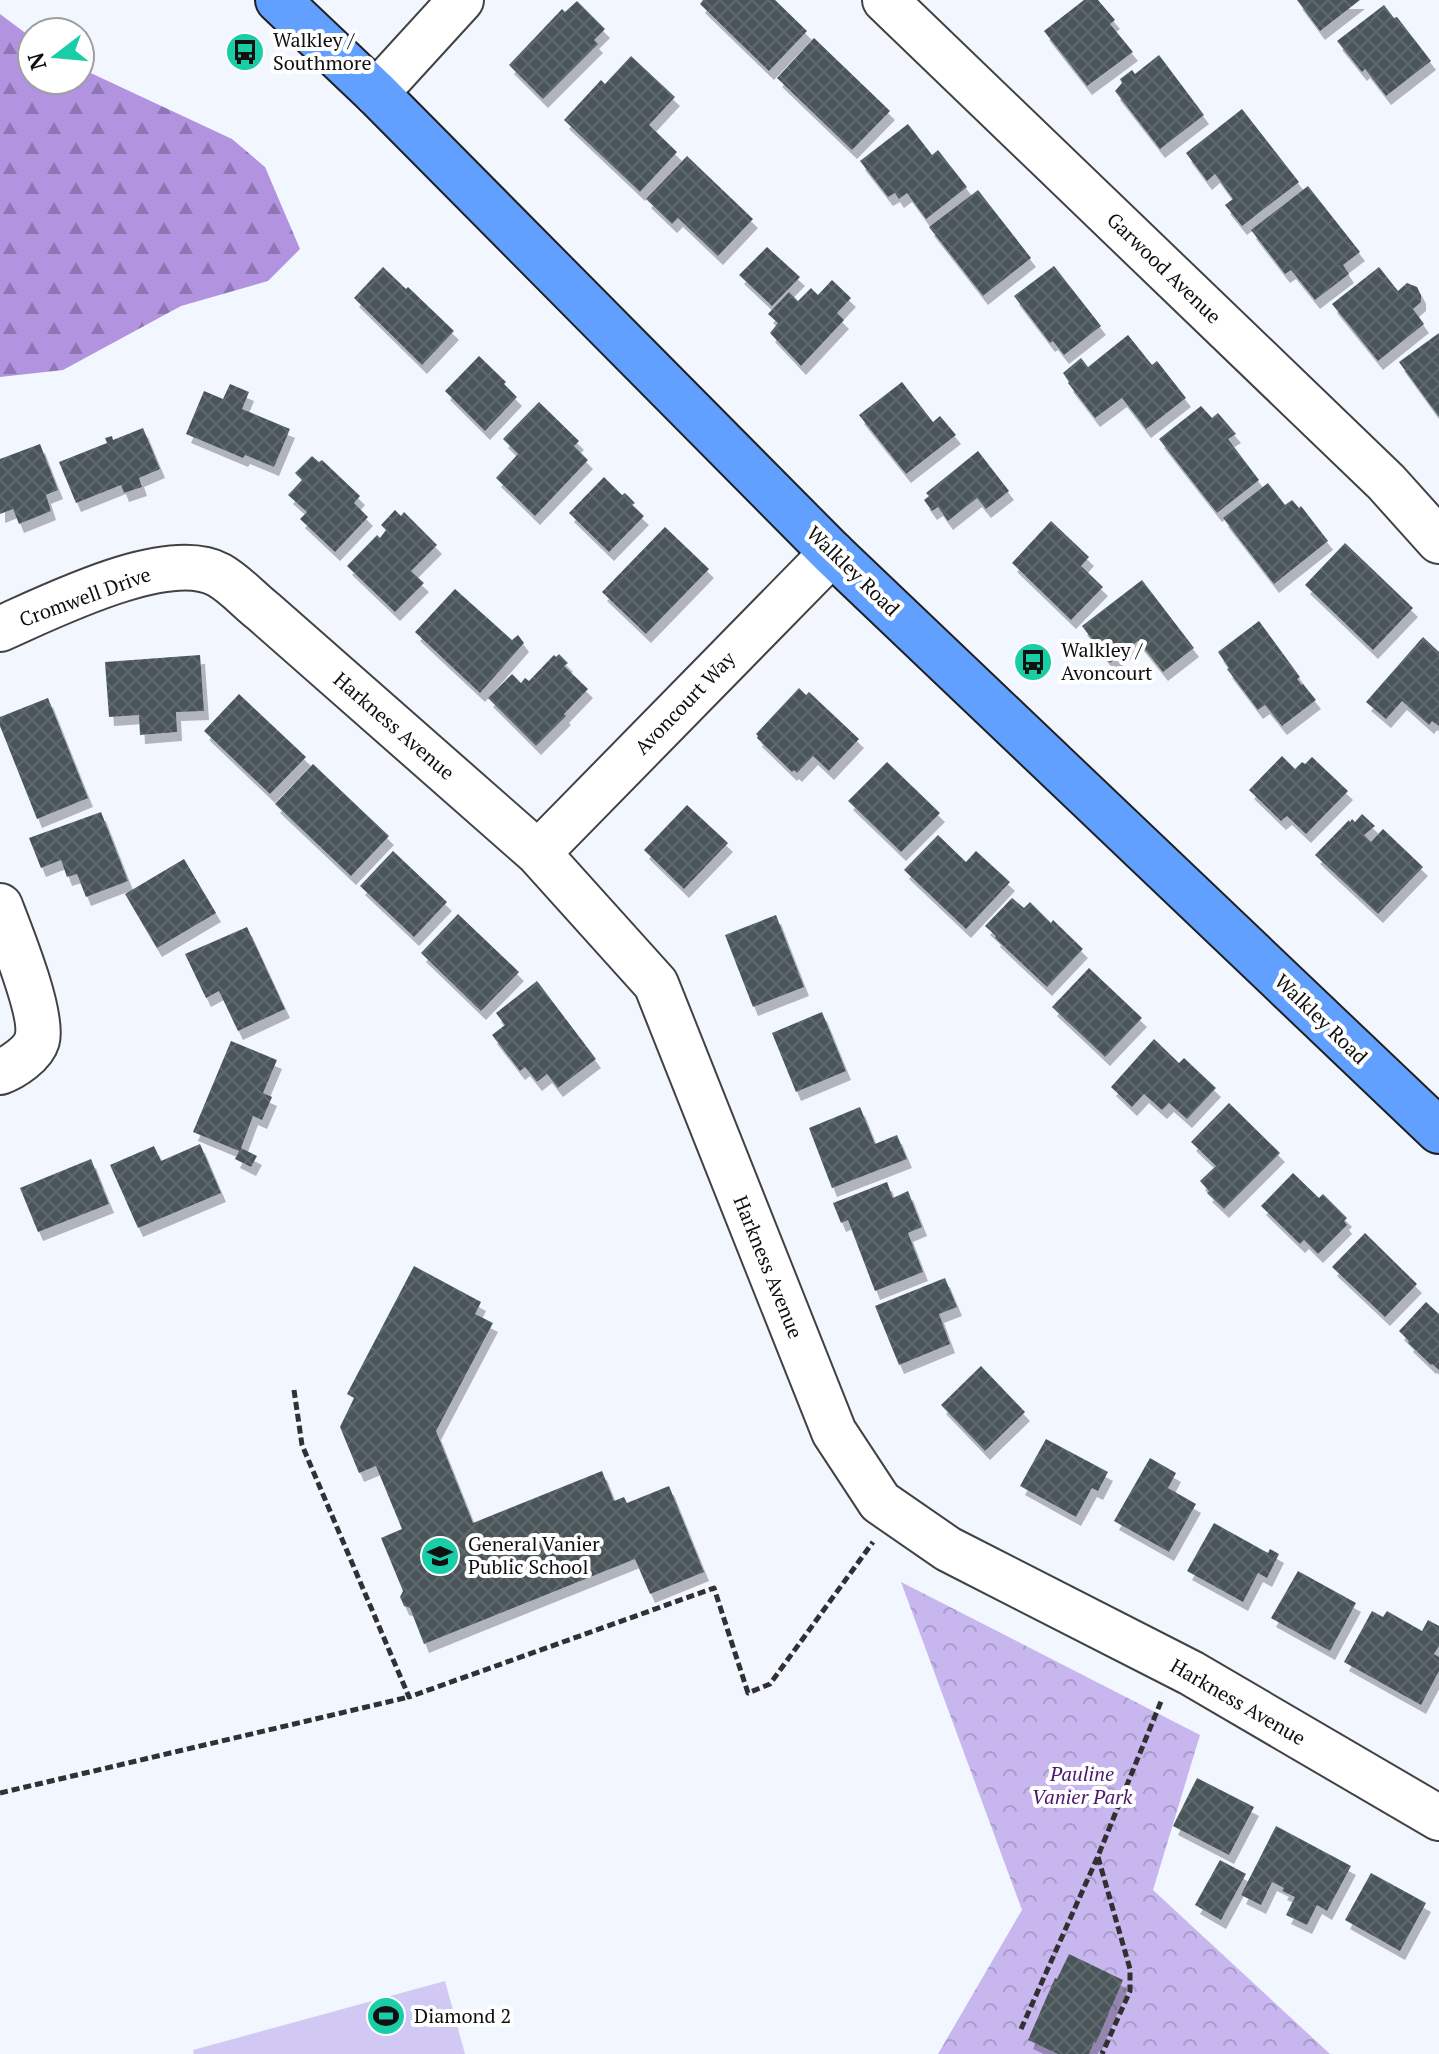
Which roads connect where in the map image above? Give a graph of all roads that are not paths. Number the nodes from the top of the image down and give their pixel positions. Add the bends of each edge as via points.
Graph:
1 (278, 0) edge
2 (461, 0) edge
3 (885, 0) edge
4 (376, 93) junction
5 (1439, 541) edge
6 (832, 553) junction
7 (218, 575) joint
8 (0, 629) edge
9 (538, 853) junction
10 (0, 906) edge
11 (0, 1072) edge
12 (1439, 1131) edge
13 (1439, 1818) edge

1 - 4 main road, Walkley Road
2 - 4 street
3 - 5 street, Garwood Avenue via 1386,482
4 - 6 main road, Walkley Road
6 - 9 street, Avoncourt Way
6 - 12 main road, Walkley Road
7 - 8 street, Cromwell Drive via 157,569 117,580
7 - 9 street, Harkness Avenue
9 - 13 street, Harkness Avenue via 656,984 834,1432 880,1502 948,1549 1176,1666
10 - 11 street via 39,1026 37,1043 13,1067

